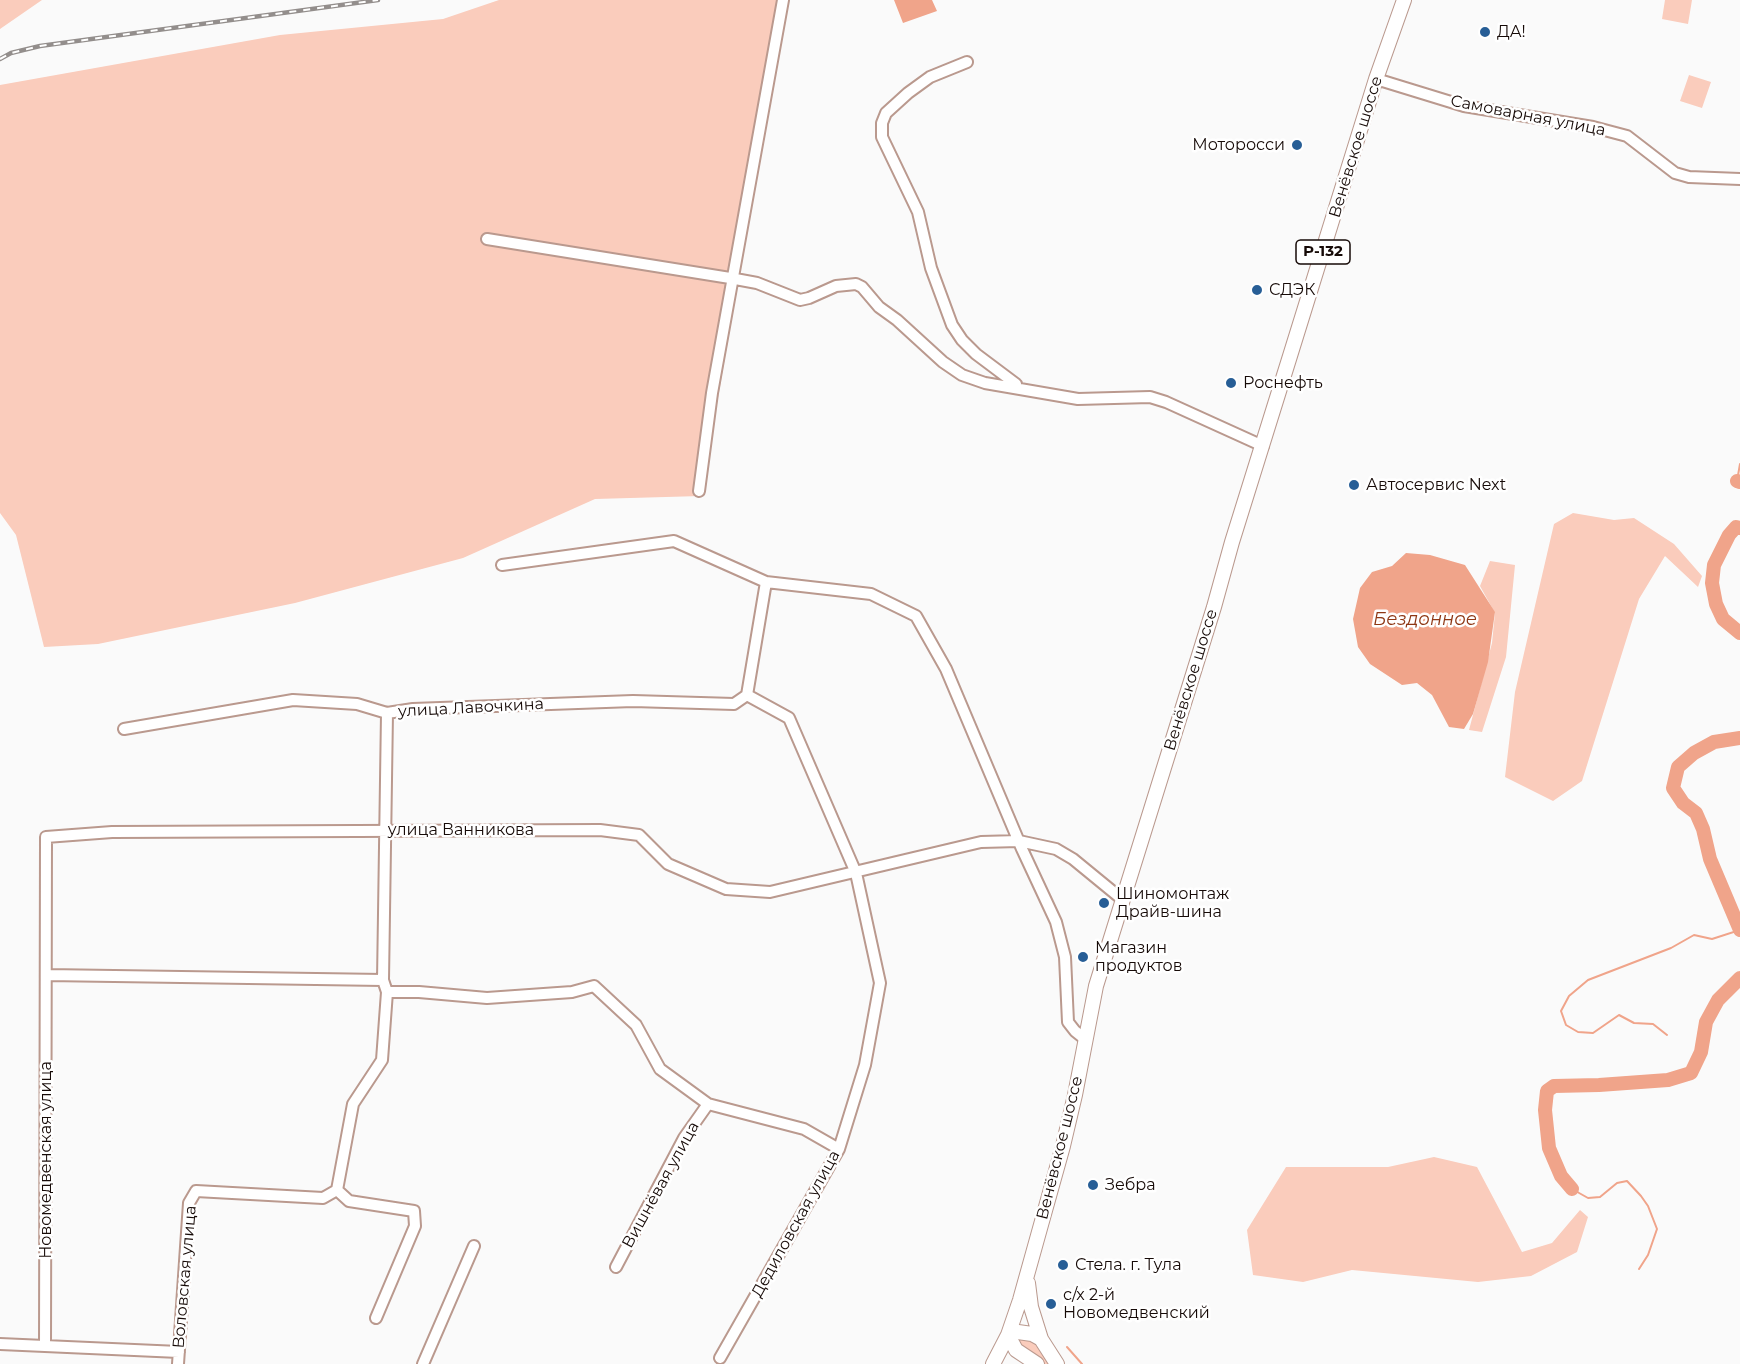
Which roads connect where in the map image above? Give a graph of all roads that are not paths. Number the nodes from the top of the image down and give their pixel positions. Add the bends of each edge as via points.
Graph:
1 (783, 0) edge
2 (1404, 0) edge
3 (967, 62) dead end
4 (1376, 80) junction
5 (1740, 179) edge
6 (487, 238) dead end
7 (733, 279) junction
8 (1021, 388) junction
9 (1263, 446) junction
10 (699, 491) dead end
11 (502, 565) dead end
12 (766, 582) junction
13 (747, 695) junction
14 (387, 713) junction
15 (124, 729) dead end
16 (386, 831) junction
17 (46, 837) joint
18 (1019, 842) junction
19 (856, 873) junction
20 (1123, 900) junction
21 (47, 975) junction
22 (383, 980) junction
23 (387, 992) junction
24 (1085, 1039) junction
25 (708, 1104) junction
26 (839, 1149) junction
27 (337, 1190) junction
28 (474, 1246) dead end
29 (1030, 1262) junction
30 (616, 1267) dead end
31 (376, 1318) dead end
32 (1008, 1335) junction
33 (1041, 1339) junction
34 (0, 1344) edge
35 (45, 1346) junction
36 (179, 1352) junction
37 (720, 1358) dead end
38 (178, 1364) edge
39 (423, 1364) edge
40 (993, 1364) edge
41 (1037, 1364) edge
42 (1057, 1364) edge

1 - 7 street
2 - 4 main road, Венёвское шоссе / Р-132
3 - 8 street via 930,77 908,93 886,113 882,137 918,212 952,325 976,354
4 - 5 street, Самоварная улица via 1464,106 1627,136 1674,173
4 - 9 main road, Венёвское шоссе / Р-132
6 - 7 street
7 - 8 street via 800,300 836,286 856,284 962,375
7 - 10 street
8 - 9 street via 1078,399 1150,397
9 - 20 main road, Венёвское шоссе / Р-132
11 - 12 street via 674,541
12 - 13 street
12 - 18 street via 871,594 916,616 946,669
13 - 14 street, улица Лавочкина via 734,704 633,701
13 - 19 street, Дедиловская улица via 789,718
14 - 15 street, улица Лавочкина via 357,704 293,700
14 - 16 street
16 - 17 street, улица Ванникова via 112,832
16 - 19 street, улица Ванникова via 600,830 639,835 668,864 726,889 770,892
16 - 22 street
17 - 21 street, Новомедвенская улица
18 - 19 street, улица Ванникова via 981,842
18 - 20 street, улица Ванникова via 1056,849
18 - 24 street via 1056,922 1065,957 1068,1023
19 - 26 street, Дедиловская улица via 880,983 866,1065
20 - 24 main road, Венёвское шоссе / Р-132 via 1096,986
21 - 22 street
21 - 35 street, Новомедвенская улица
22 - 23 street
23 - 25 street via 488,998 572,992 594,986 636,1025 660,1069
23 - 27 street via 382,1060 353,1104
24 - 29 main road, Венёвское шоссе / Р-132 via 1063,1146
25 - 26 street via 804,1129
25 - 30 street, Вишнёвая улица via 684,1138
26 - 37 street, Дедиловская улица
27 - 31 street via 349,1201 414,1211 415,1226
27 - 36 street, Воловская улица via 323,1198 196,1191 189,1203
28 - 39 street
29 - 32 main road, Венёвское шоссе / Р-132
29 - 33 main road via 1028,1297
32 - 33 main road via 1018,1332
32 - 40 main road, Венёвское шоссе / Р-132
32 - 41 main road via 1016,1350
33 - 42 main road
34 - 35 street
35 - 36 street
36 - 38 street, Воловская улица

